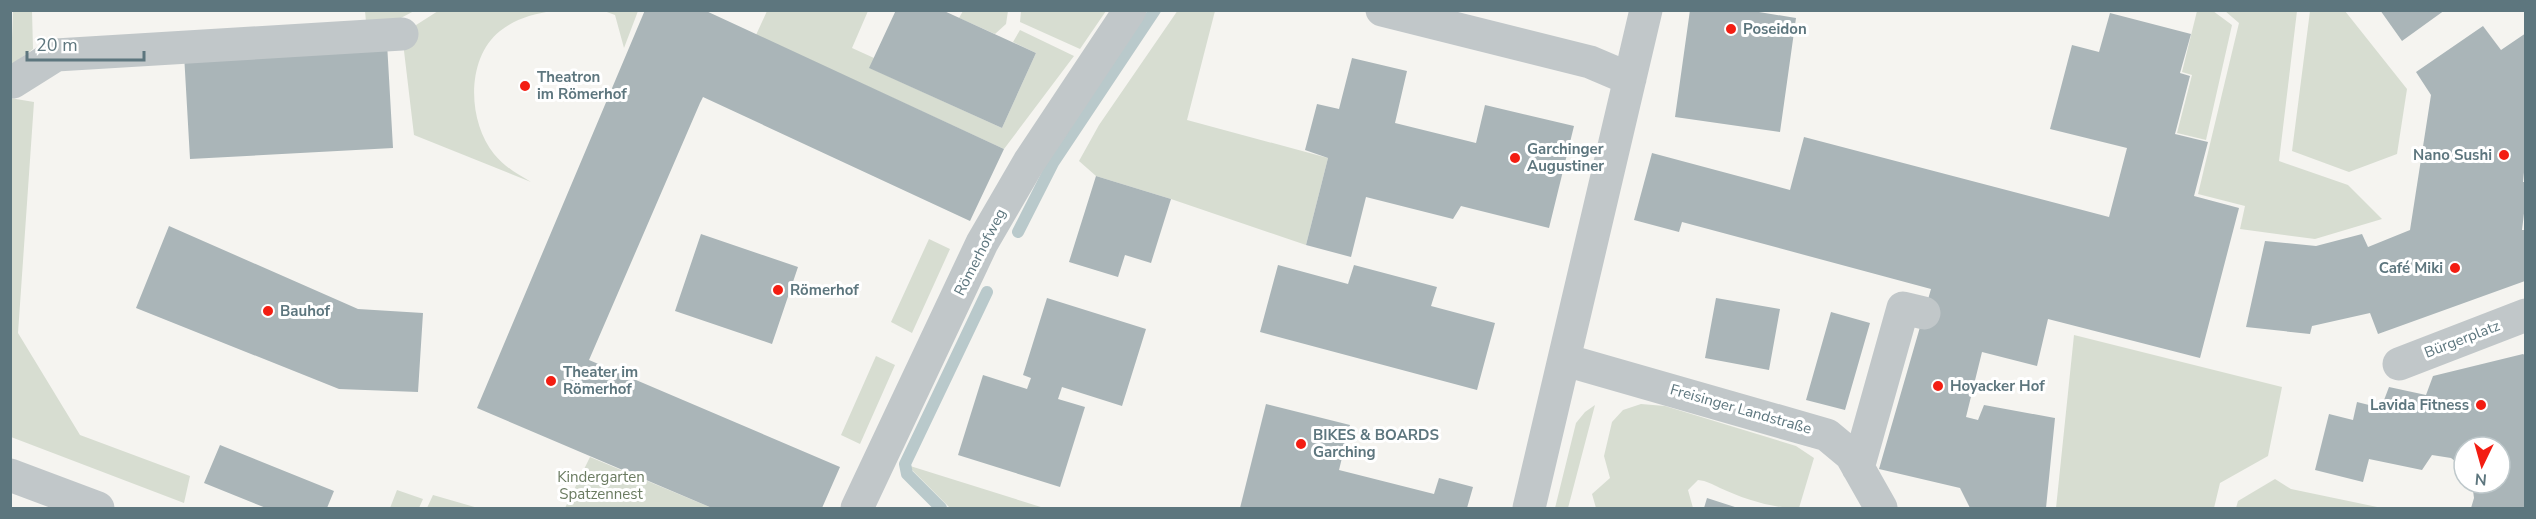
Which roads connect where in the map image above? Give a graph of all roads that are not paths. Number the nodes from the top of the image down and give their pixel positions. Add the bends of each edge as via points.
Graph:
1 (1130, 10) edge
2 (1382, 10) edge
3 (1646, 10) edge
4 (402, 34) dead end
5 (1630, 79) junction
6 (13, 82) dead end
7 (1924, 313) dead end
8 (2526, 315) edge
9 (1564, 360) junction
10 (2399, 364) dead end
11 (1858, 468) junction
12 (10, 475) edge
13 (98, 508) edge
14 (857, 508) edge
15 (1529, 508) edge
16 (1881, 508) edge

1 - 14 street, Römerhofweg via 1029,162 982,243
2 - 5 street via 1590,62
3 - 5 street
4 - 6 street via 56,55
5 - 9 street
7 - 11 street via 1903,308
8 - 10 street, Bürgerplatz
9 - 11 street, Freisinger Landstraße via 1827,435 1851,455
9 - 15 street
11 - 16 street, Freisinger Landstraße
12 - 13 street

